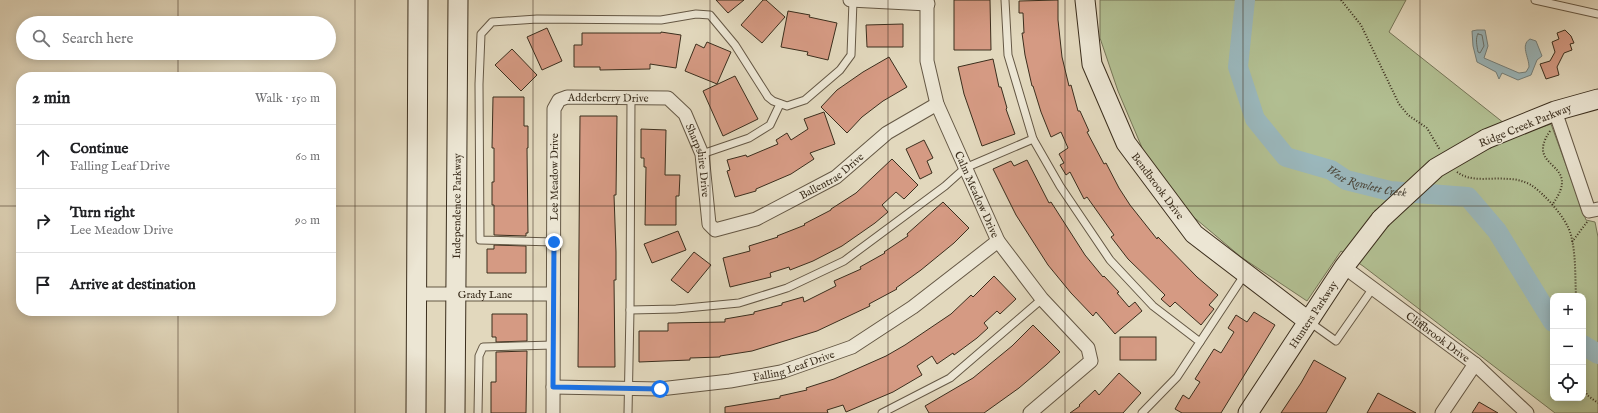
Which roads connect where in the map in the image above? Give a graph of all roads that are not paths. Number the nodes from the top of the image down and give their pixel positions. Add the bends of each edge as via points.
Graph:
1 (418, 0) edge
2 (458, 0) edge
3 (852, 0) edge
4 (1005, 0) edge
5 (1085, 0) edge
6 (1534, 0) edge
7 (927, 2) edge
8 (1598, 14) edge
9 (630, 98) junction
10 (668, 98) joint
11 (1598, 99) edge
12 (780, 104) junction
13 (937, 104) junction
14 (554, 109) joint
15 (1558, 119) junction
16 (1033, 139) junction
17 (702, 154) junction
18 (965, 168) junction
19 (1597, 209) edge
20 (1381, 219) joint
21 (715, 230) joint
22 (998, 241) junction
23 (554, 242) junction
24 (1344, 267) junction
25 (1246, 274) junction
26 (1373, 288) junction
27 (416, 294) junction
28 (455, 294) junction
29 (553, 294) junction
30 (1042, 300) junction
31 (630, 310) junction
32 (1308, 321) junction
33 (1200, 342) junction
34 (553, 345) junction
35 (1475, 364) junction
36 (553, 387) junction
37 (629, 388) junction
38 (416, 413) edge
39 (455, 413) edge
40 (478, 413) edge
41 (553, 413) edge
42 (628, 413) edge
43 (882, 413) edge
44 (1030, 413) edge
45 (1142, 413) edge
46 (1248, 413) edge
47 (1442, 413) edge
48 (1527, 413) edge

1 - 27 street
2 - 28 street, Independence Parkway
3 - 7 street
3 - 12 lane via 851,55 840,70 805,100 787,106
4 - 16 lane via 1008,55
5 - 25 street, Bendbrook Drive via 1092,64 1126,143 1194,234
6 - 8 lane
7 - 13 street, Calm Meadow Drive via 927,61
9 - 10 street, Adderberry Drive
9 - 14 street, Adderberry Drive via 568,97 559,100
9 - 31 lane
10 - 17 street, Sharpshire Drive via 685,114
11 - 15 street, Ridge Creek Parkway
12 - 17 lane via 770,125 749,138
12 - 23 lane via 768,97 735,45 710,15 696,14 661,20 492,22 481,34 480,240
13 - 18 street, Calm Meadow Drive
13 - 21 street, Ballentrae Drive via 887,133 836,177 756,219
14 - 23 street, Lee Meadow Drive
15 - 19 street via 1589,211
15 - 20 street, Ridge Creek Parkway, bridge via 1486,139 1436,168
16 - 18 lane
16 - 33 lane via 1060,186 1110,260 1153,306
17 - 21 street, Sharpshire Drive via 709,224
18 - 22 street, Calm Meadow Drive
18 - 31 lane via 844,261 787,288 739,303
20 - 24 street, Hunters Parkway
22 - 30 street, Calm Meadow Drive
22 - 37 street, Falling Leaf Drive via 913,307 852,347 781,372 730,382 660,389
23 - 29 street, Lee Meadow Drive
24 - 26 street, Cliffbrook Drive
24 - 32 street, Hunters Parkway
25 - 32 street, Bendbrook Drive
25 - 33 lane
26 - 32 lane via 1336,341
26 - 35 street, Cliffbrook Drive
27 - 28 street, Grady Lane
27 - 38 street
28 - 29 street, Grady Lane
28 - 39 street, Independence Parkway
29 - 34 street, Lee Meadow Drive
30 - 43 lane via 950,378
30 - 44 street, Calm Meadow Drive via 1088,348 1091,361
31 - 37 lane
32 - 46 street, Hunters Parkway
33 - 45 lane via 1177,377
34 - 36 street, Lee Meadow Drive
34 - 40 lane via 483,347 479,356
35 - 47 street
35 - 48 street, Cliffbrook Drive
36 - 37 street, Falling Leaf Drive
36 - 41 street, Lee Meadow Drive
37 - 42 lane

